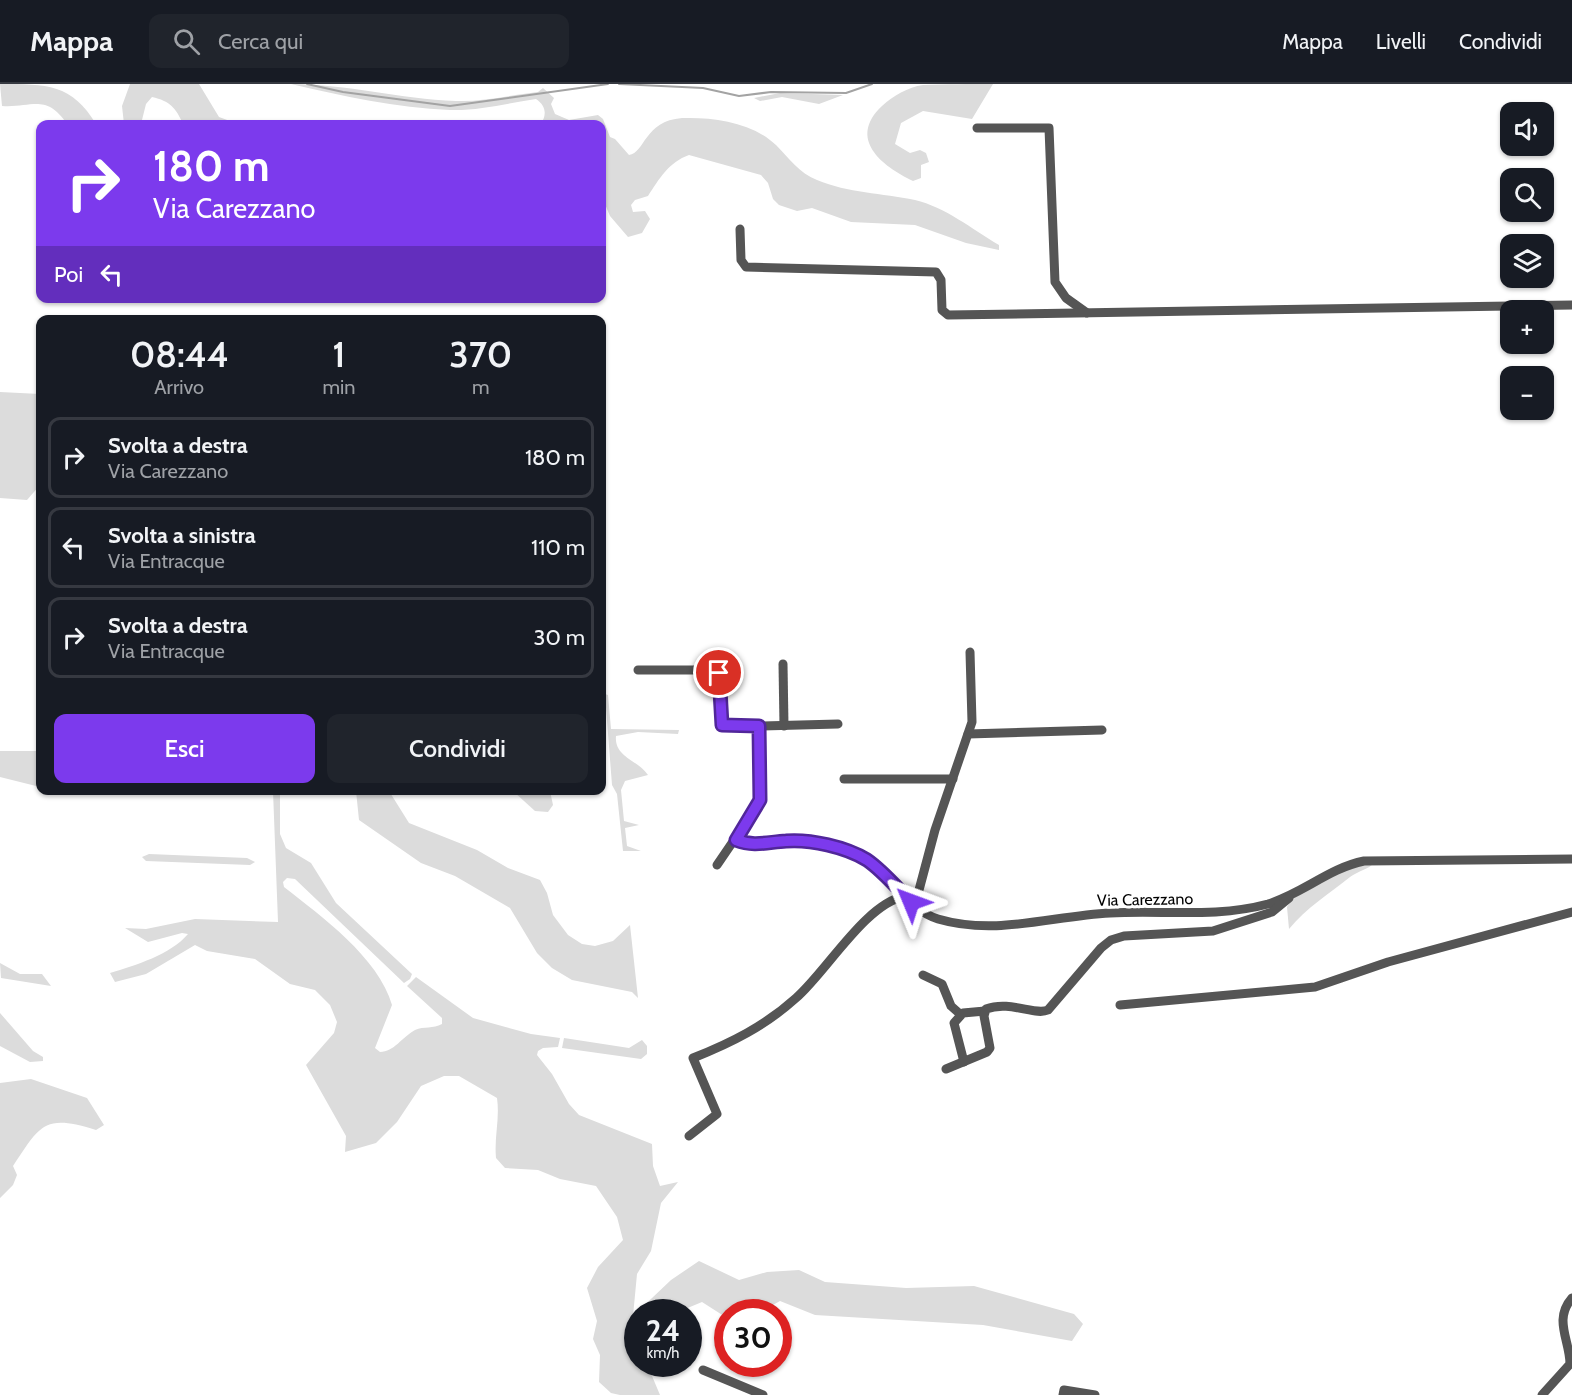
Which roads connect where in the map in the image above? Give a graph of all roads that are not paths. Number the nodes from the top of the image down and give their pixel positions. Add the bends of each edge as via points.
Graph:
1 (977, 128) dead end
2 (740, 229) dead end
3 (1572, 305) edge
4 (1087, 313) junction
5 (970, 652) dead end
6 (783, 664) dead end
7 (638, 670) dead end
8 (838, 724) dead end
9 (759, 726) junction
10 (784, 726) junction
11 (1102, 730) dead end
12 (968, 734) junction
13 (844, 779) dead end
14 (953, 779) junction
15 (736, 840) junction
16 (1572, 859) edge
17 (717, 865) dead end
18 (905, 896) junction
19 (1290, 896) junction
20 (915, 905) junction
21 (1572, 912) edge
22 (923, 975) dead end
23 (1120, 1005) dead end
24 (985, 1011) junction
25 (960, 1014) junction
26 (964, 1062) junction
27 (946, 1069) dead end
28 (690, 1136) dead end
29 (1572, 1298) edge
30 (703, 1370) dead end
31 (763, 1395) edge
32 (1063, 1395) edge
33 (1095, 1395) edge
34 (1542, 1395) edge

1 - 4 street via 1049,128 1055,282 1066,298
2 - 4 street via 741,260 746,267 934,272 941,279 942,309 948,315
3 - 4 street
5 - 12 street via 973,710
6 - 10 street
7 - 9 street via 716,670 720,676 722,725
8 - 10 street
9 - 10 street
9 - 15 street via 760,800
11 - 12 street
12 - 14 street
13 - 14 street
14 - 20 street
15 - 17 street
15 - 18 street, Via Carezzano via 752,845 795,841 852,853 869,862
16 - 19 street, Via Carezzano via 1364,861 1337,870
18 - 20 street, Via Carezzano
18 - 28 street via 891,900 870,917 782,1010 730,1044 693,1058 717,1114
19 - 20 street, Via Carezzano via 1257,907 1221,912 1105,913 1000,927 939,919
19 - 24 street via 1272,912 1213,931 1131,935 1111,940 1045,1012 1012,1006 990,1007
21 - 23 street via 1388,962 1315,987
22 - 25 street via 942,984 951,1006
24 - 25 street
24 - 26 street via 990,1048
25 - 26 street via 954,1023
26 - 27 street
29 - 34 street via 1562,1322 1570,1364
30 - 31 street
32 - 33 street via 1064,1390

